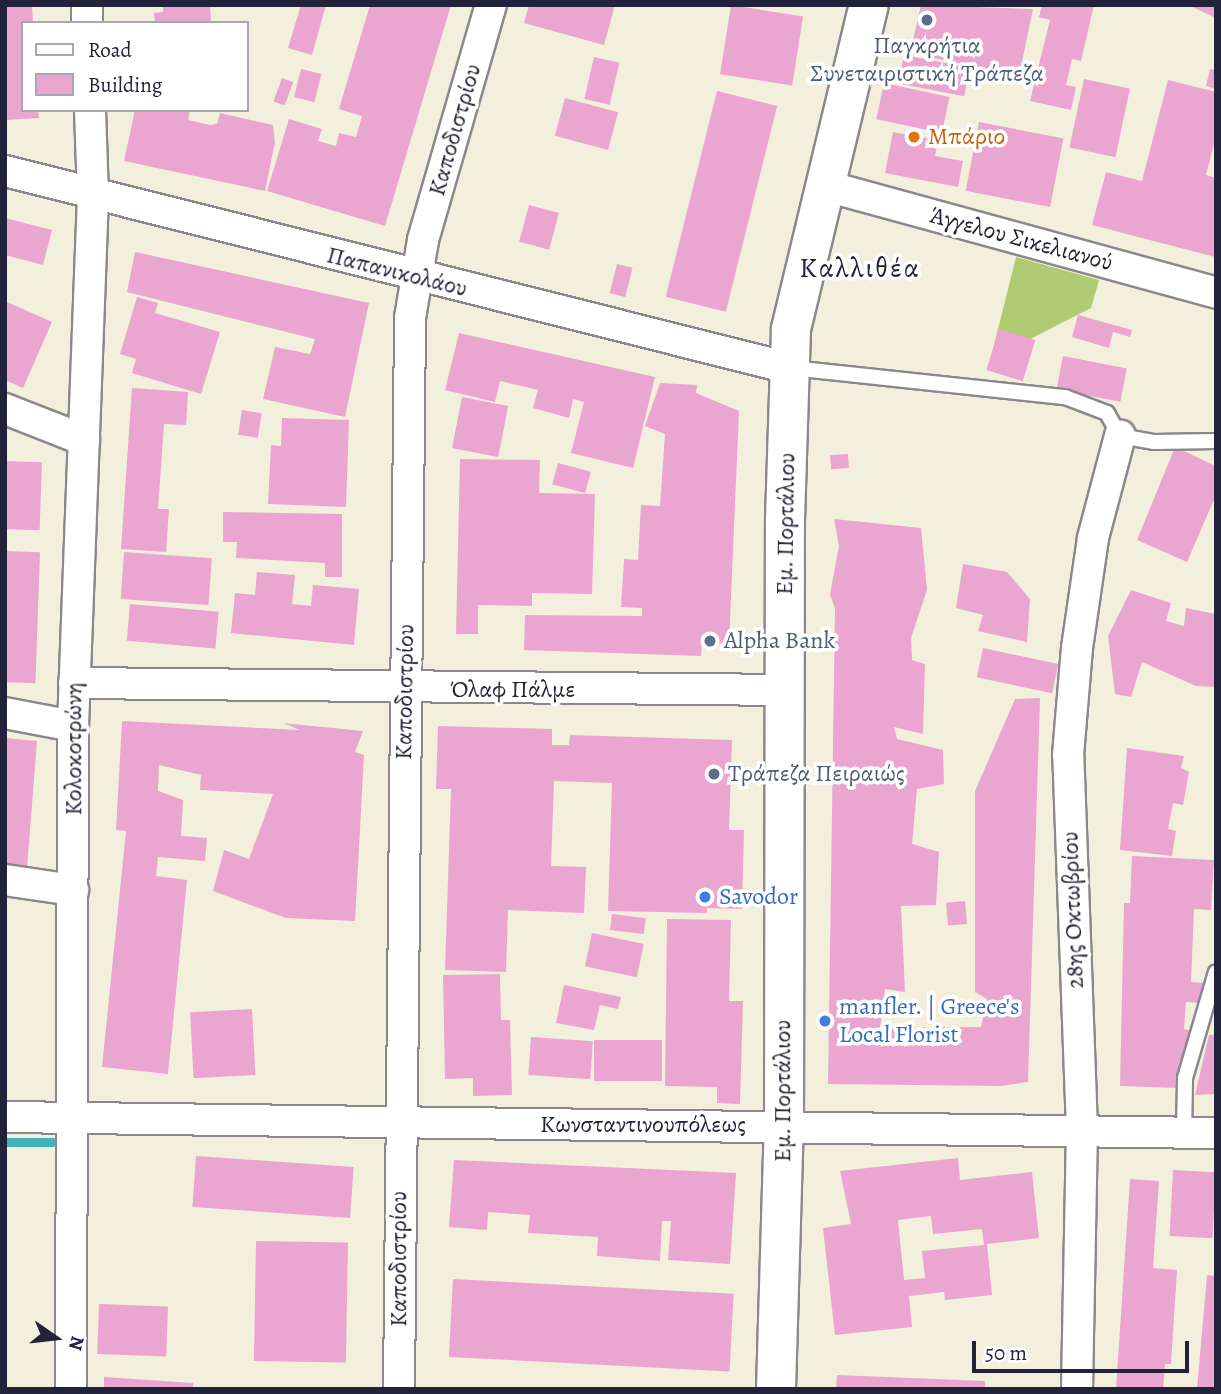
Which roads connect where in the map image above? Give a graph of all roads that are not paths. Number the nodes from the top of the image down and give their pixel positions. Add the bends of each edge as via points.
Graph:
1 (491, 5) edge
2 (869, 5) edge
3 (90, 112) edge
4 (5, 171) edge
5 (826, 186) junction
6 (93, 196) junction
7 (415, 276) junction
8 (1216, 293) edge
9 (789, 368) junction
10 (5, 409) edge
11 (1120, 436) junction
12 (84, 440) junction
13 (1216, 441) edge
14 (74, 683) junction
15 (405, 690) junction
16 (784, 690) junction
17 (5, 713) edge
18 (73, 726) junction
19 (5, 880) edge
20 (73, 890) junction
21 (1216, 972) edge
22 (5, 1117) edge
23 (70, 1119) junction
24 (400, 1124) junction
25 (784, 1126) junction
26 (1082, 1130) junction
27 (1184, 1132) junction
28 (1216, 1133) edge
29 (71, 1389) edge
30 (399, 1389) edge
31 (776, 1389) edge
32 (1077, 1389) edge

1 - 7 street, Καποδιστρίου
2 - 5 main road, Εμ. Πορτάλιου
3 - 6 street, Κολοκοτρώνη
4 - 6 street, Παπανικολάου
5 - 8 street, Άγγελου Σικελιανού
5 - 9 main road, Εμ. Πορτάλιου via 794,310
6 - 7 street, Παπανικολάου
6 - 12 street, Κολοκοτρώνη
7 - 9 street, Παπανικολάου
7 - 15 street, Καποδιστρίου via 409,346
9 - 11 lane via 1065,397 1107,413
9 - 16 main road, Εμ. Πορτάλιου
10 - 12 street
11 - 13 lane via 1154,442
11 - 26 street, 28ης Οκτωβρίου via 1093,538 1070,702 1069,809
12 - 14 street, Κολοκοτρώνη
14 - 15 street, Όλαφ Πάλμε
14 - 18 street, Κολοκοτρώνη
15 - 16 street, Όλαφ Πάλμε
15 - 24 street, Καποδιστρίου
16 - 25 main road, Εμ. Πορτάλιου
17 - 18 street
18 - 20 street, Κολοκοτρώνη
19 - 20 street
20 - 23 street, Κολοκοτρώνη
21 - 27 lane via 1185,1078
22 - 23 street, Κωνσταντινουπόλεως
23 - 24 street, Κωνσταντινουπόλεως
23 - 29 street, Κολοκοτρώνη
24 - 25 street, Κωνσταντινουπόλεως
24 - 30 street, Καποδιστρίου
25 - 26 street, Κωνσταντινουπόλεως
25 - 31 main road, Εμ. Πορτάλιου
26 - 27 street, Κωνσταντινουπόλεως
26 - 32 street, 28ης Οκτωβρίου
27 - 28 street, Κωνσταντινουπόλεως

